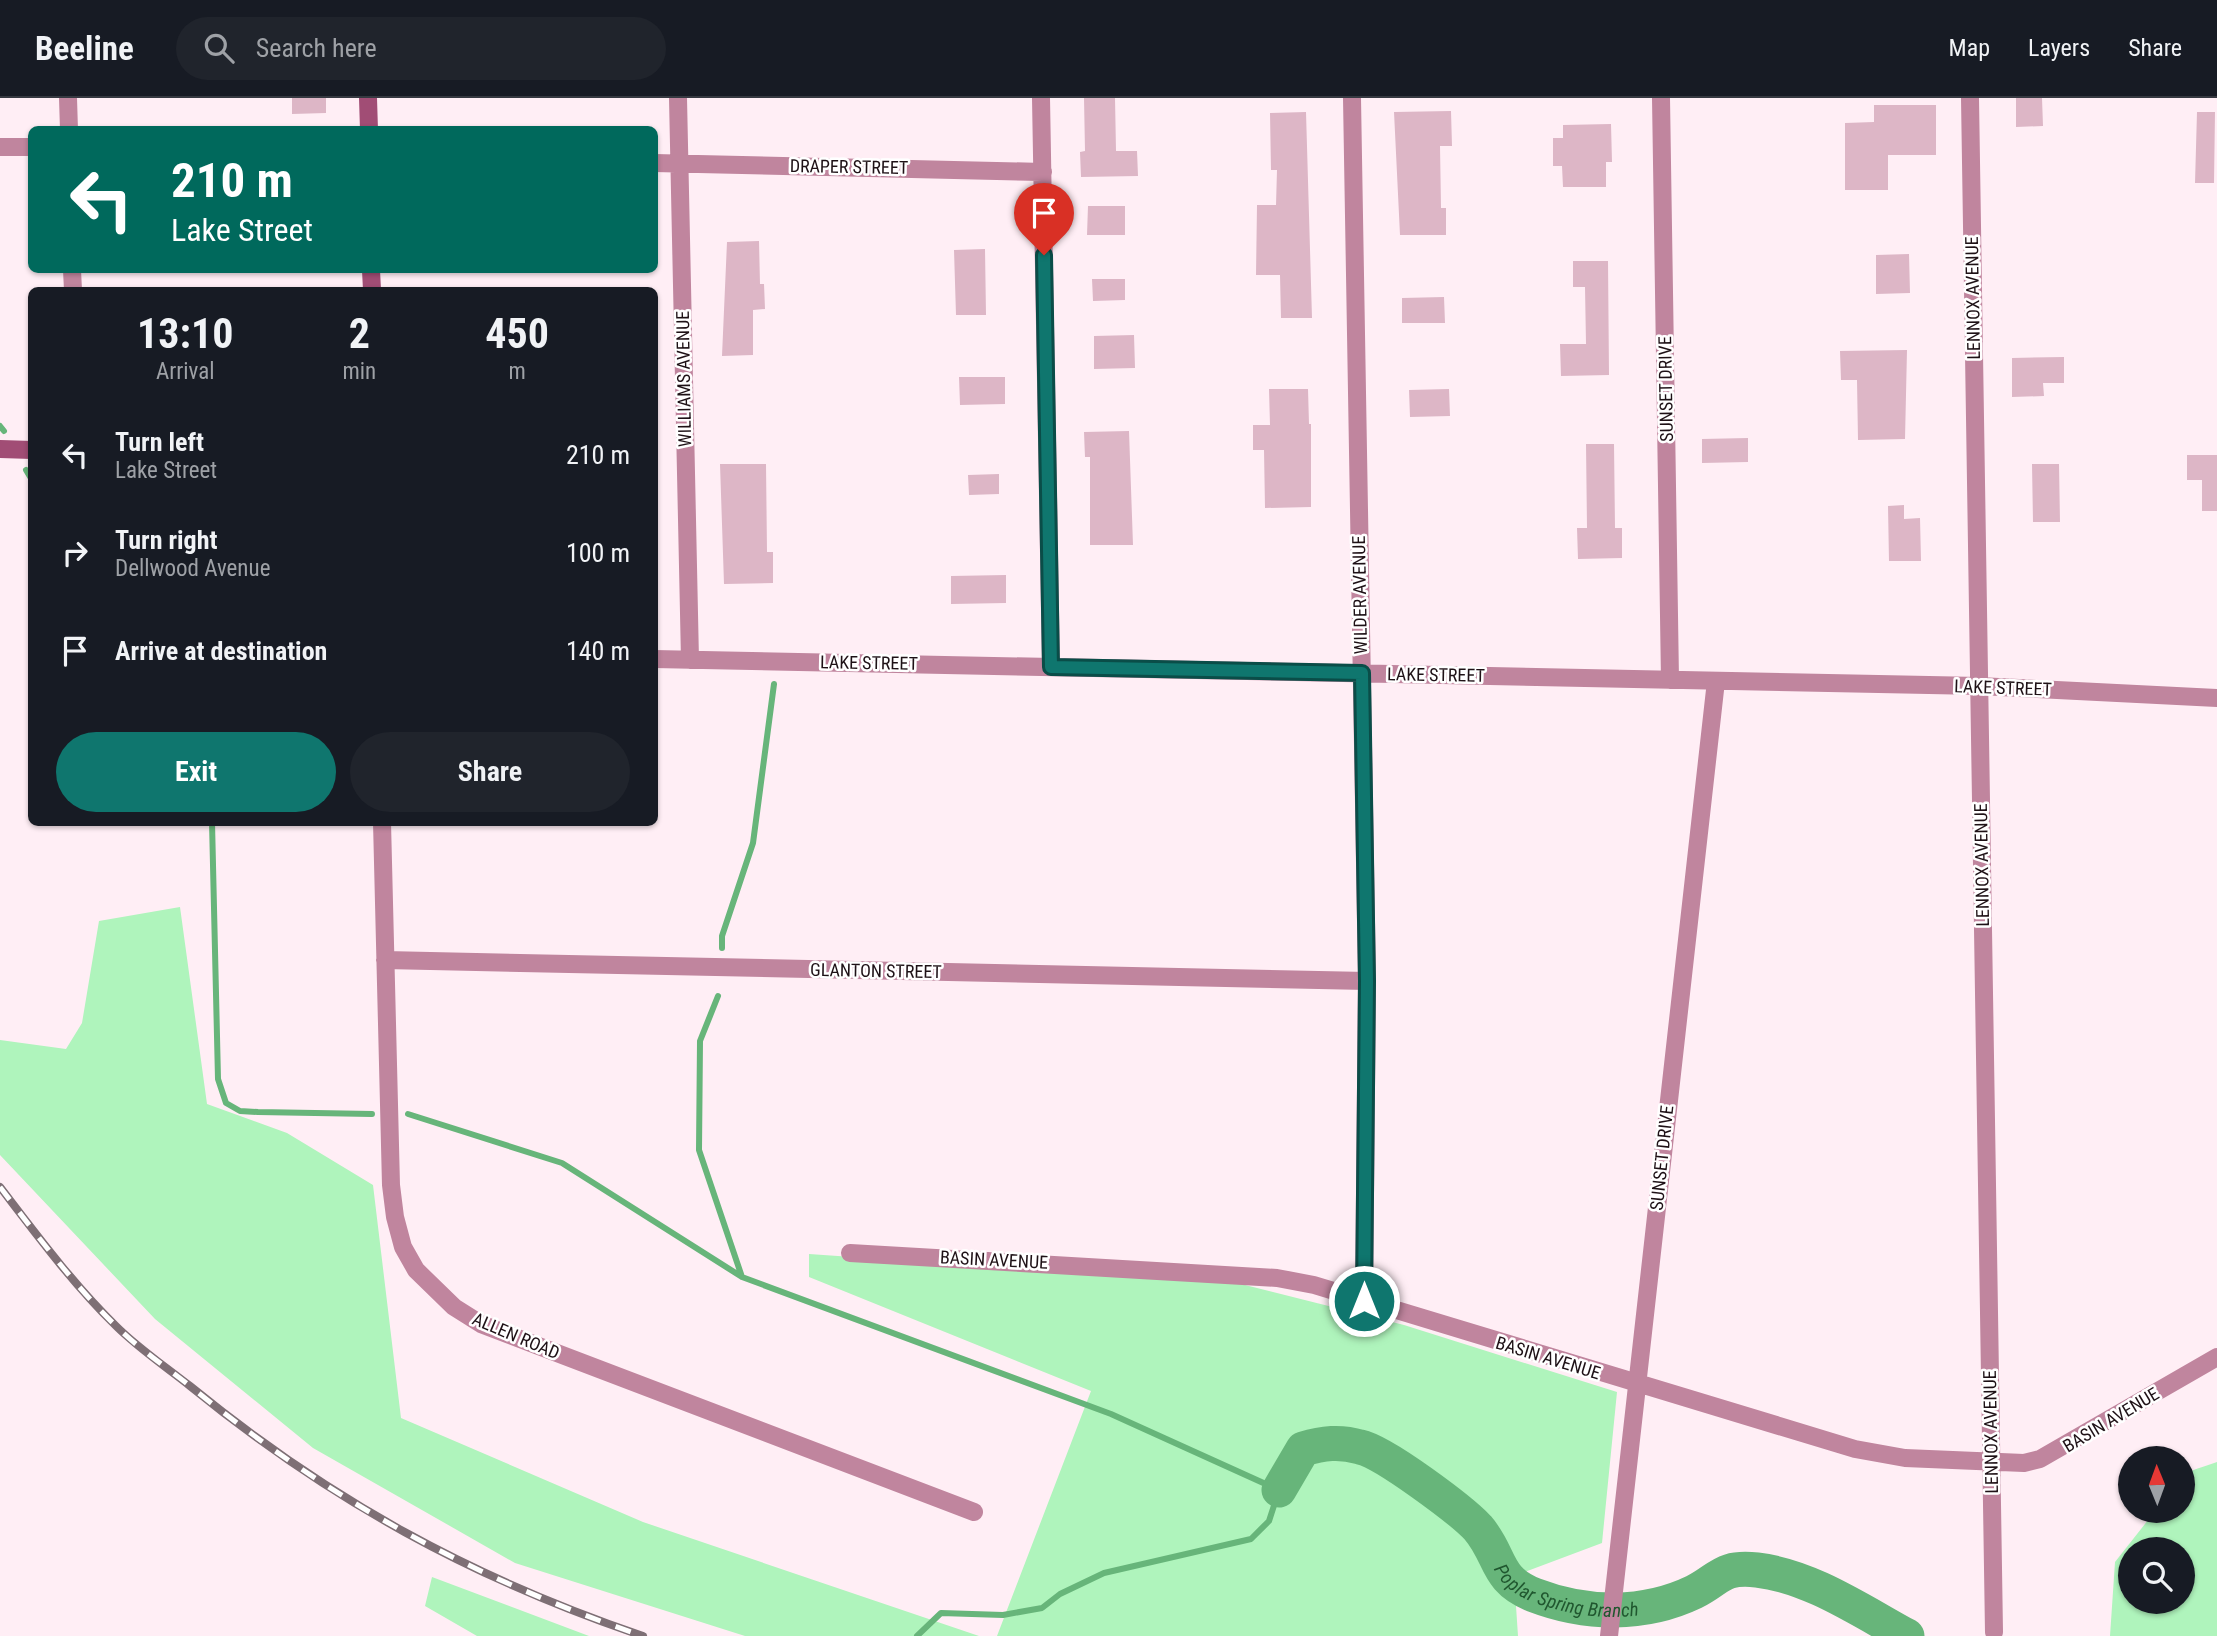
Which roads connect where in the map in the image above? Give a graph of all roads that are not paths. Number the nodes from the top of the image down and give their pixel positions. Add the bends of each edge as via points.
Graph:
1 (68, 98) edge
2 (368, 98) edge
3 (678, 98) edge
4 (1041, 98) edge
5 (1352, 98) edge
6 (1661, 98) edge
7 (1970, 98) edge
8 (69, 126) edge
9 (369, 126) edge
10 (0, 147) edge
11 (28, 147) edge
12 (658, 163) edge
13 (680, 163) junction
14 (1043, 172) junction
15 (0, 449) edge
16 (28, 450) edge
17 (658, 659) edge
18 (690, 660) junction
19 (1051, 667) junction
20 (1362, 673) junction
21 (1670, 680) junction
22 (1716, 681) junction
23 (1979, 687) junction
24 (2217, 698) edge
25 (382, 826) edge
26 (385, 960) junction
27 (1367, 981) junction
28 (850, 1252) dead end
29 (1364, 1301) junction
30 (2217, 1357) edge
31 (1636, 1384) junction
32 (1992, 1462) junction
33 (974, 1512) dead end
34 (1994, 1632) dead end
35 (1610, 1633) edge

1 - 8 street
2 - 9 street
3 - 13 street, WILLIAMS AVENUE
4 - 14 street
5 - 20 street, WILDER AVENUE
6 - 21 street, SUNSET DRIVE
7 - 23 street, LENNOX AVENUE
10 - 11 street
12 - 13 street, DRAPER STREET
13 - 14 street, DRAPER STREET
13 - 18 street, WILLIAMS AVENUE
14 - 19 street
15 - 16 street
17 - 18 street, LAKE STREET
18 - 19 street, LAKE STREET
19 - 20 street, LAKE STREET
20 - 21 street, LAKE STREET
20 - 27 street, WILDER AVENUE
21 - 22 street, LAKE STREET
22 - 23 street, LAKE STREET
22 - 31 street, SUNSET DRIVE
23 - 24 street, LAKE STREET
23 - 32 street, LENNOX AVENUE
25 - 26 street, ALLEN ROAD
26 - 27 street, GLANTON STREET
26 - 33 street, ALLEN ROAD via 395,1217 403,1247 433,1289 481,1324
27 - 29 street, WILDER AVENUE
28 - 29 street, BASIN AVENUE via 1240,1274 1314,1286
29 - 31 street, BASIN AVENUE
30 - 32 street, BASIN AVENUE via 2057,1452 2024,1463
31 - 32 street, BASIN AVENUE via 1855,1449 1905,1458
31 - 35 street, SUNSET DRIVE
32 - 34 street, LENNOX AVENUE

